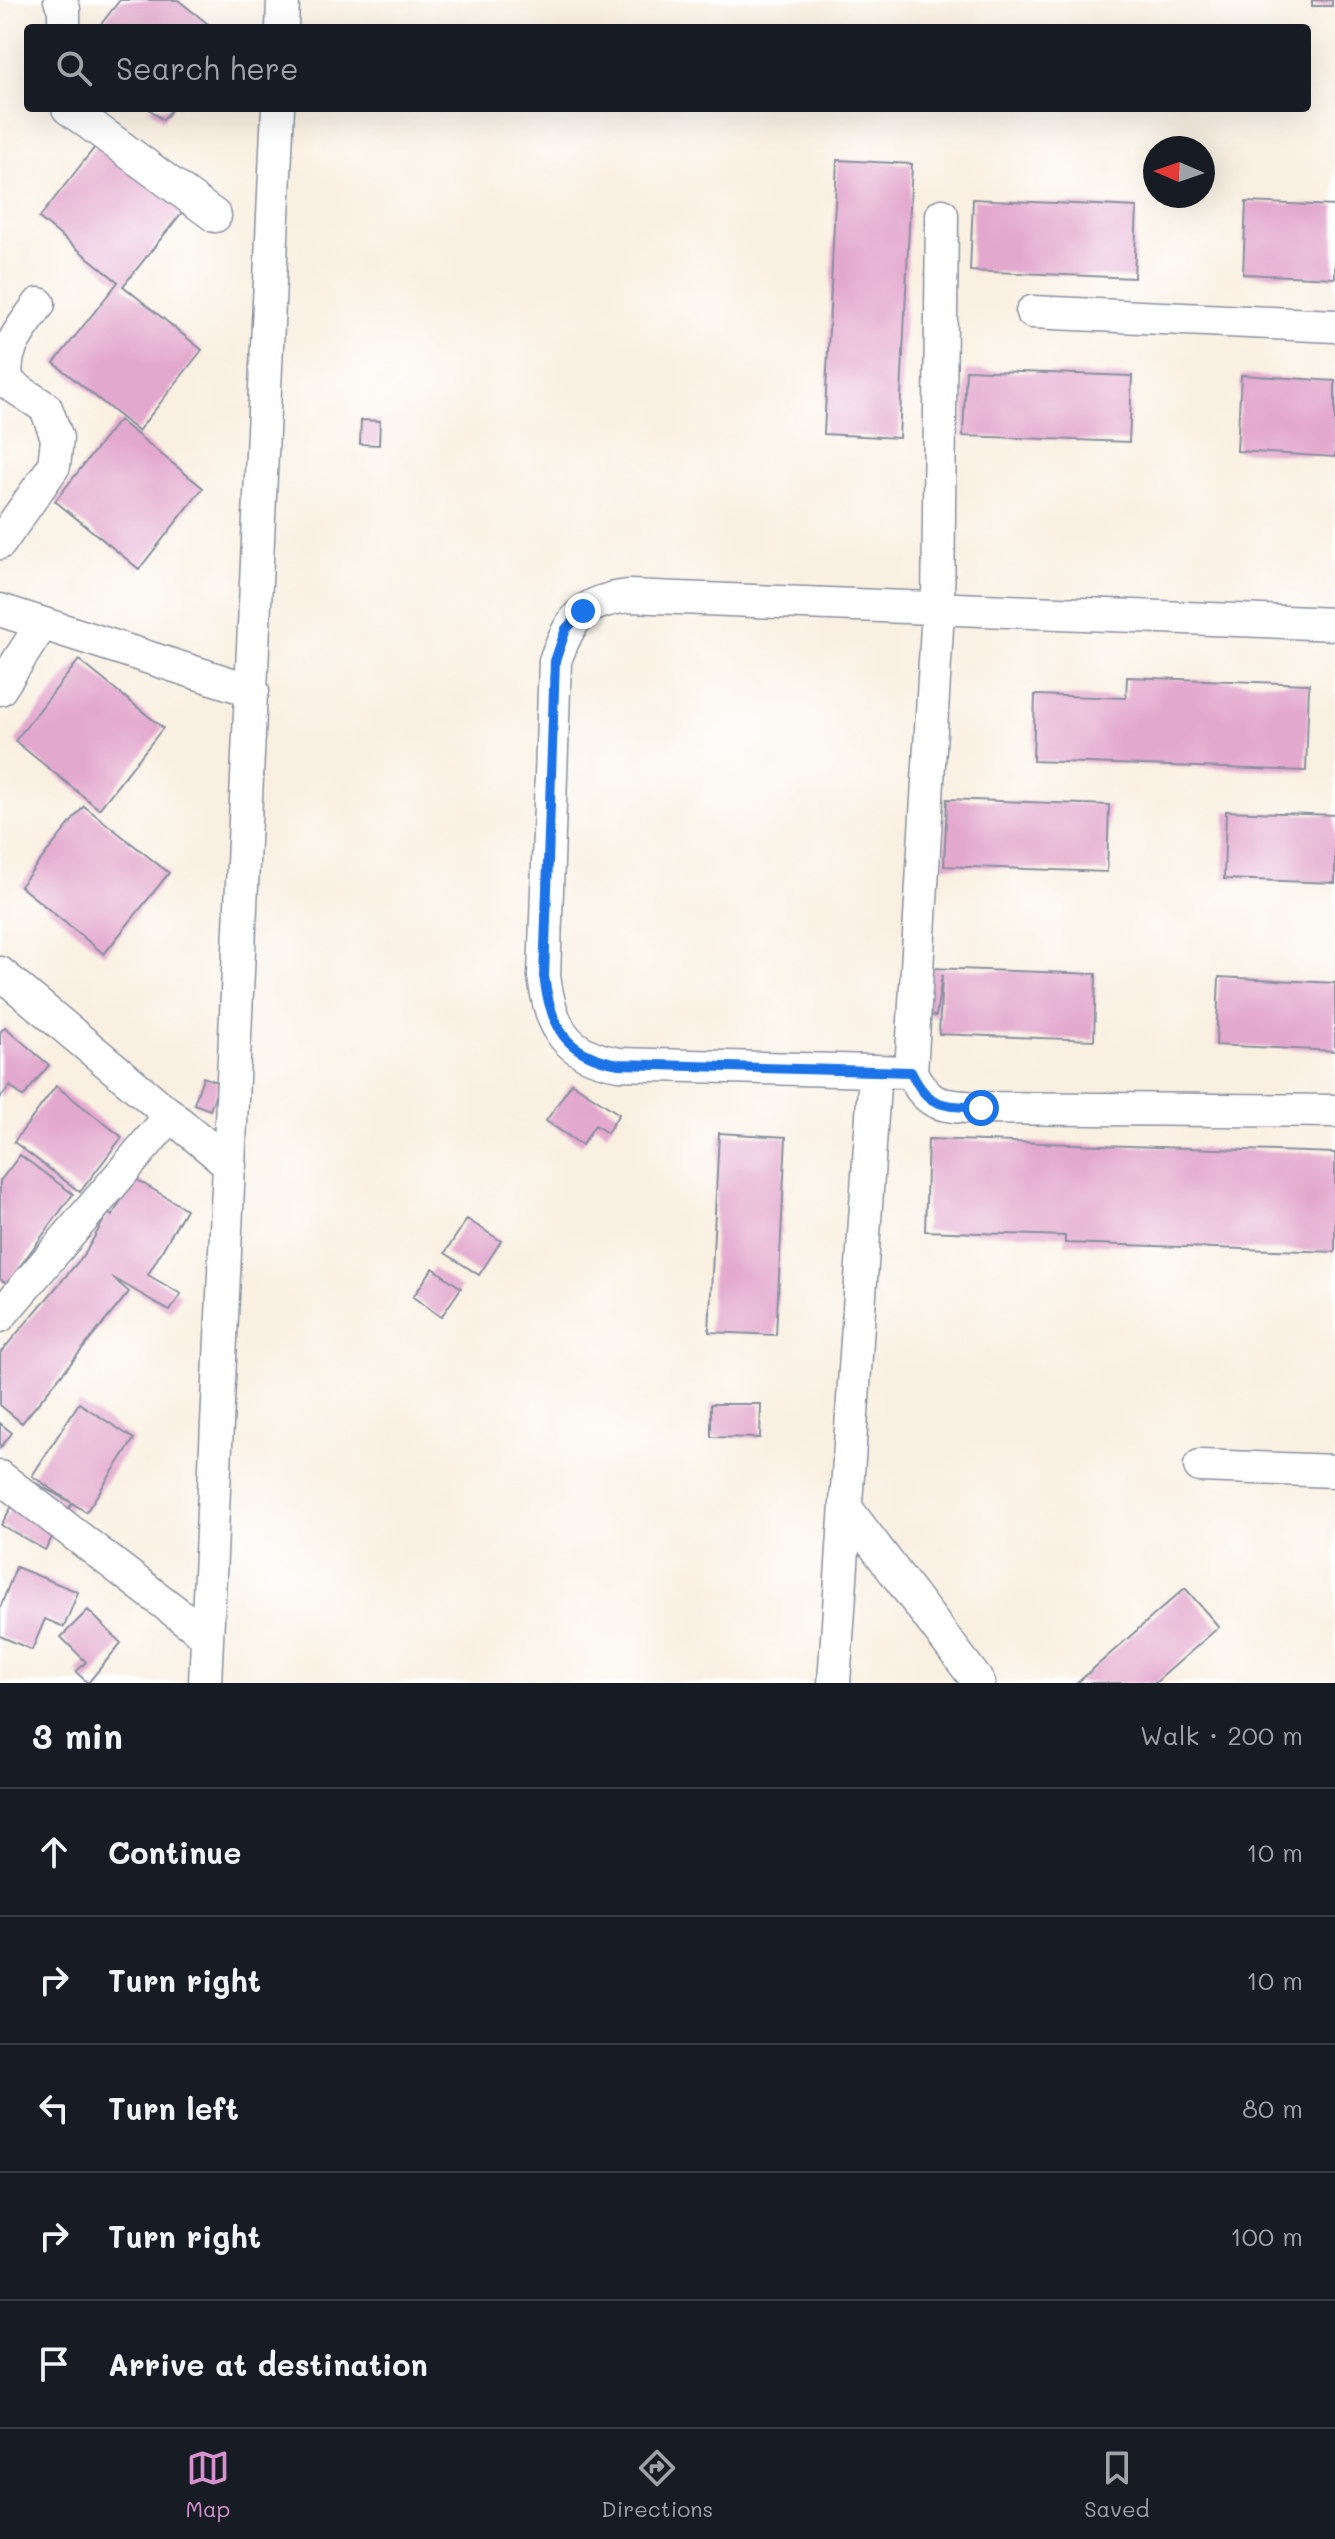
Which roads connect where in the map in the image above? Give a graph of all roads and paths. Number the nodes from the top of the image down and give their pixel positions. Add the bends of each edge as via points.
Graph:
1 (60, 0) edge
2 (283, 0) edge
3 (64, 24) edge
4 (282, 24) edge
5 (73, 112) edge
6 (278, 112) edge
7 (942, 215) dead end
8 (215, 216) dead end
9 (39, 304) dead end
10 (1032, 312) dead end
11 (1335, 326) edge
12 (0, 543) edge
13 (0, 610) edge
14 (938, 610) junction
15 (42, 624) junction
16 (1335, 624) edge
17 (0, 689) edge
18 (253, 691) junction
19 (5, 988) edge
20 (875, 1071) junction
21 (911, 1072) junction
22 (1335, 1111) edge
23 (171, 1115) junction
24 (230, 1165) junction
25 (0, 1316) edge
26 (1200, 1466) dead end
27 (1335, 1471) edge
28 (0, 1477) edge
29 (846, 1508) junction
30 (207, 1636) junction
31 (205, 1683) edge
32 (834, 1683) edge
33 (979, 1683) edge

1 - 3 street
2 - 4 street
5 - 8 street
6 - 18 street
7 - 14 street
9 - 12 street via 5,353 3,368 8,383 46,408 57,438 54,466
10 - 11 street
13 - 15 street
14 - 16 street
14 - 20 street via 599,599 566,629 555,661 544,976 548,1006 566,1042 591,1059 619,1064
14 - 21 street
15 - 17 street
15 - 18 street
18 - 24 street
19 - 23 street
20 - 21 street
20 - 29 street
21 - 22 street via 921,1093 937,1105
23 - 24 street
23 - 25 street
24 - 30 street
26 - 27 street
28 - 30 street
29 - 32 street
29 - 33 street
30 - 31 street

